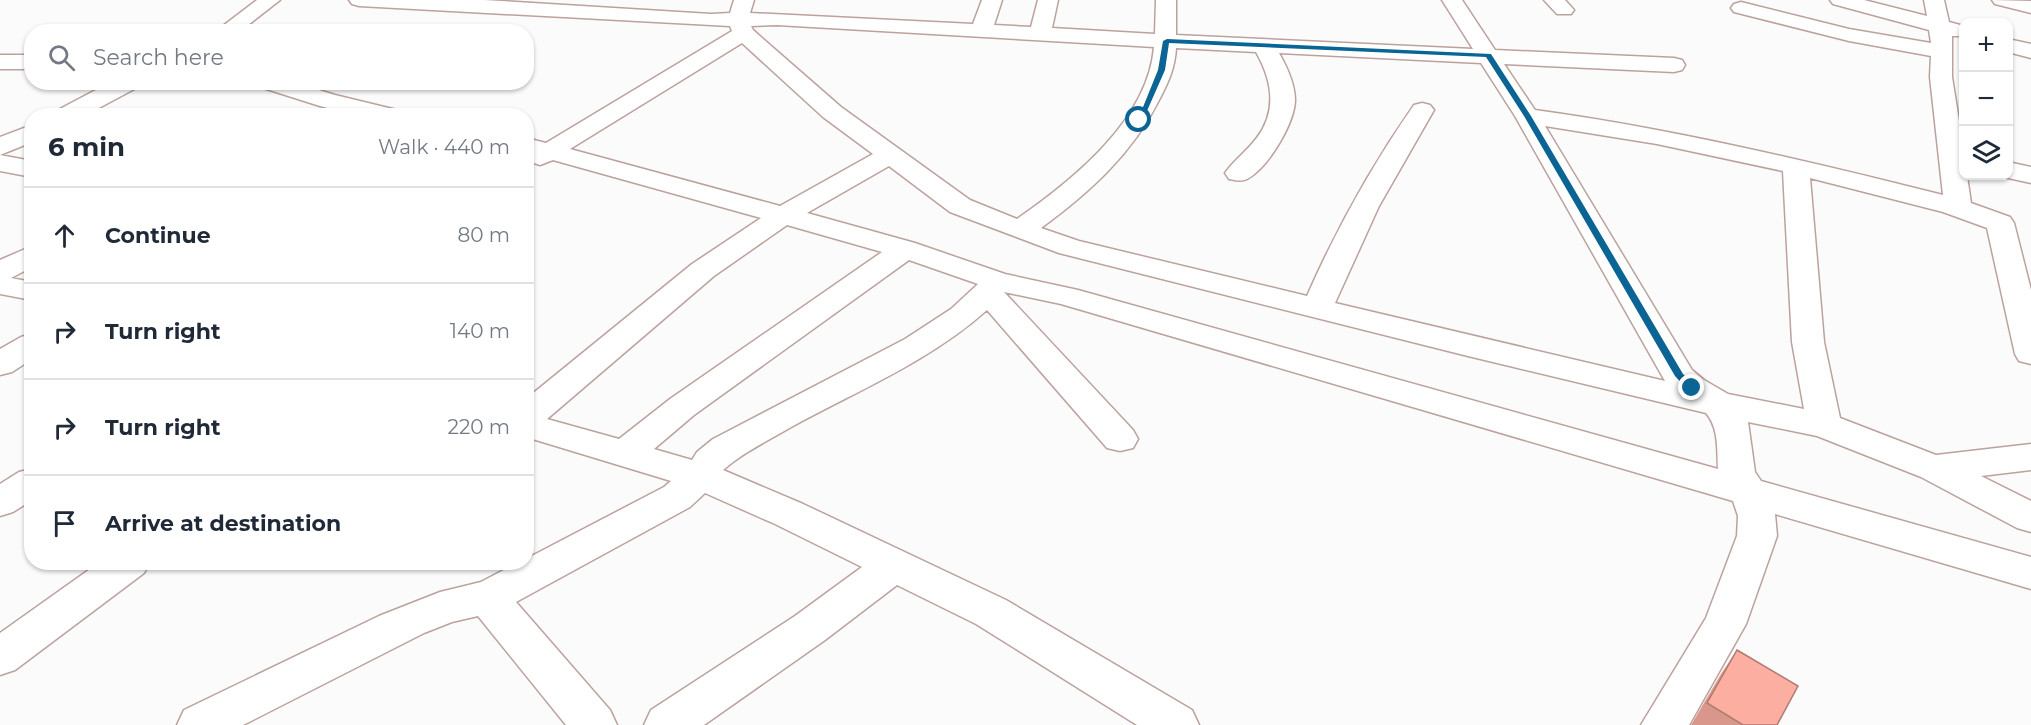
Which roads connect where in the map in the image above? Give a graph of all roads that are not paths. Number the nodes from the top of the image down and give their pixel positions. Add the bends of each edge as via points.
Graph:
1 (270, 0) edge
2 (359, 0) edge
3 (683, 0) edge
4 (992, 0) edge
5 (1048, 0) edge
6 (1166, 0) edge
7 (1452, 0) edge
8 (1843, 0) edge
9 (1934, 0) edge
10 (2002, 0) edge
11 (2031, 7) edge
12 (888, 8) dead end
13 (1742, 8) dead end
14 (734, 18) edge
15 (236, 24) edge
16 (872, 25) junction
17 (1939, 26) junction
18 (981, 31) junction
19 (1959, 31) edge
20 (1040, 34) junction
21 (1167, 41) junction
22 (1263, 44) junction
23 (2013, 46) edge
24 (1941, 51) junction
25 (2031, 51) edge
26 (1488, 55) junction
27 (0, 62) edge
28 (24, 63) edge
29 (1674, 65) dead end
30 (115, 90) edge
31 (293, 90) edge
32 (328, 101) junction
33 (80, 108) edge
34 (314, 108) edge
35 (358, 108) edge
36 (1422, 110) dead end
37 (1527, 116) junction
38 (24, 136) edge
39 (0, 147) edge
40 (534, 154) edge
41 (890, 155) junction
42 (1957, 158) edge
43 (0, 163) edge
44 (1796, 166) junction
45 (24, 168) edge
46 (2013, 171) edge
47 (1239, 173) dead end
48 (2031, 175) edge
49 (1958, 208) junction
50 (784, 215) junction
51 (1020, 230) junction
52 (905, 249) junction
53 (24, 259) edge
54 (0, 272) edge
55 (0, 285) edge
56 (992, 287) junction
57 (24, 290) edge
58 (1318, 307) junction
59 (24, 349) edge
60 (2031, 354) edge
61 (0, 364) edge
62 (1718, 404) junction
63 (534, 411) edge
64 (1824, 426) junction
65 (534, 427) edge
66 (1120, 439) dead end
67 (626, 453) junction
68 (2031, 457) edge
69 (1934, 468) junction
70 (701, 476) junction
71 (24, 487) edge
72 (1749, 493) junction
73 (0, 502) edge
74 (2031, 518) edge
75 (893, 566) junction
76 (119, 570) edge
77 (2031, 573) edge
78 (488, 598) junction
79 (0, 657) edge
80 (200, 725) edge
81 (594, 725) edge
82 (667, 725) edge
83 (1176, 725) edge
84 (1664, 725) edge

1 - 15 street
2 - 14 street
3 - 14 street
4 - 18 street
5 - 20 street
6 - 21 street
7 - 26 street
8 - 17 street
9 - 17 street
10 - 11 street
12 - 16 street
13 - 24 street via 1849,35
14 - 16 street
14 - 40 street
14 - 41 street via 832,112
16 - 18 street
17 - 19 street
17 - 24 street
18 - 20 street
20 - 21 street
21 - 22 street
21 - 51 street via 1162,70 1139,120 1106,163
22 - 26 street
22 - 47 street via 1282,78 1284,105 1275,132
23 - 25 street
24 - 42 street via 1941,77
26 - 29 street
26 - 37 street
27 - 28 street
30 - 33 street
31 - 32 street
32 - 34 street
32 - 35 street
36 - 58 street via 1364,206
37 - 44 street via 1626,131
37 - 62 street via 1680,376
38 - 39 street
40 - 50 street
41 - 50 street
41 - 51 street via 960,206
42 - 49 street
43 - 45 street
44 - 49 street
44 - 64 street via 1808,342
46 - 48 street
49 - 60 street via 2000,223
50 - 52 street
50 - 63 street via 703,270
51 - 58 street via 1069,247
52 - 56 street
52 - 67 street via 682,406
53 - 54 street
55 - 57 street
56 - 66 street
56 - 70 street via 935,335 904,354 726,448 710,461
56 - 72 street via 1067,296
58 - 62 street
59 - 61 street
62 - 64 street
62 - 72 street via 1730,422 1737,473
64 - 69 street
65 - 67 street
67 - 70 street
68 - 69 street
69 - 74 street
70 - 75 street
70 - 78 street via 677,497
71 - 73 street
72 - 77 street
72 - 84 street via 1757,516 1757,536 1725,624
75 - 82 street
75 - 83 street via 991,612
76 - 79 street
78 - 80 street via 470,599 425,614
78 - 81 street

